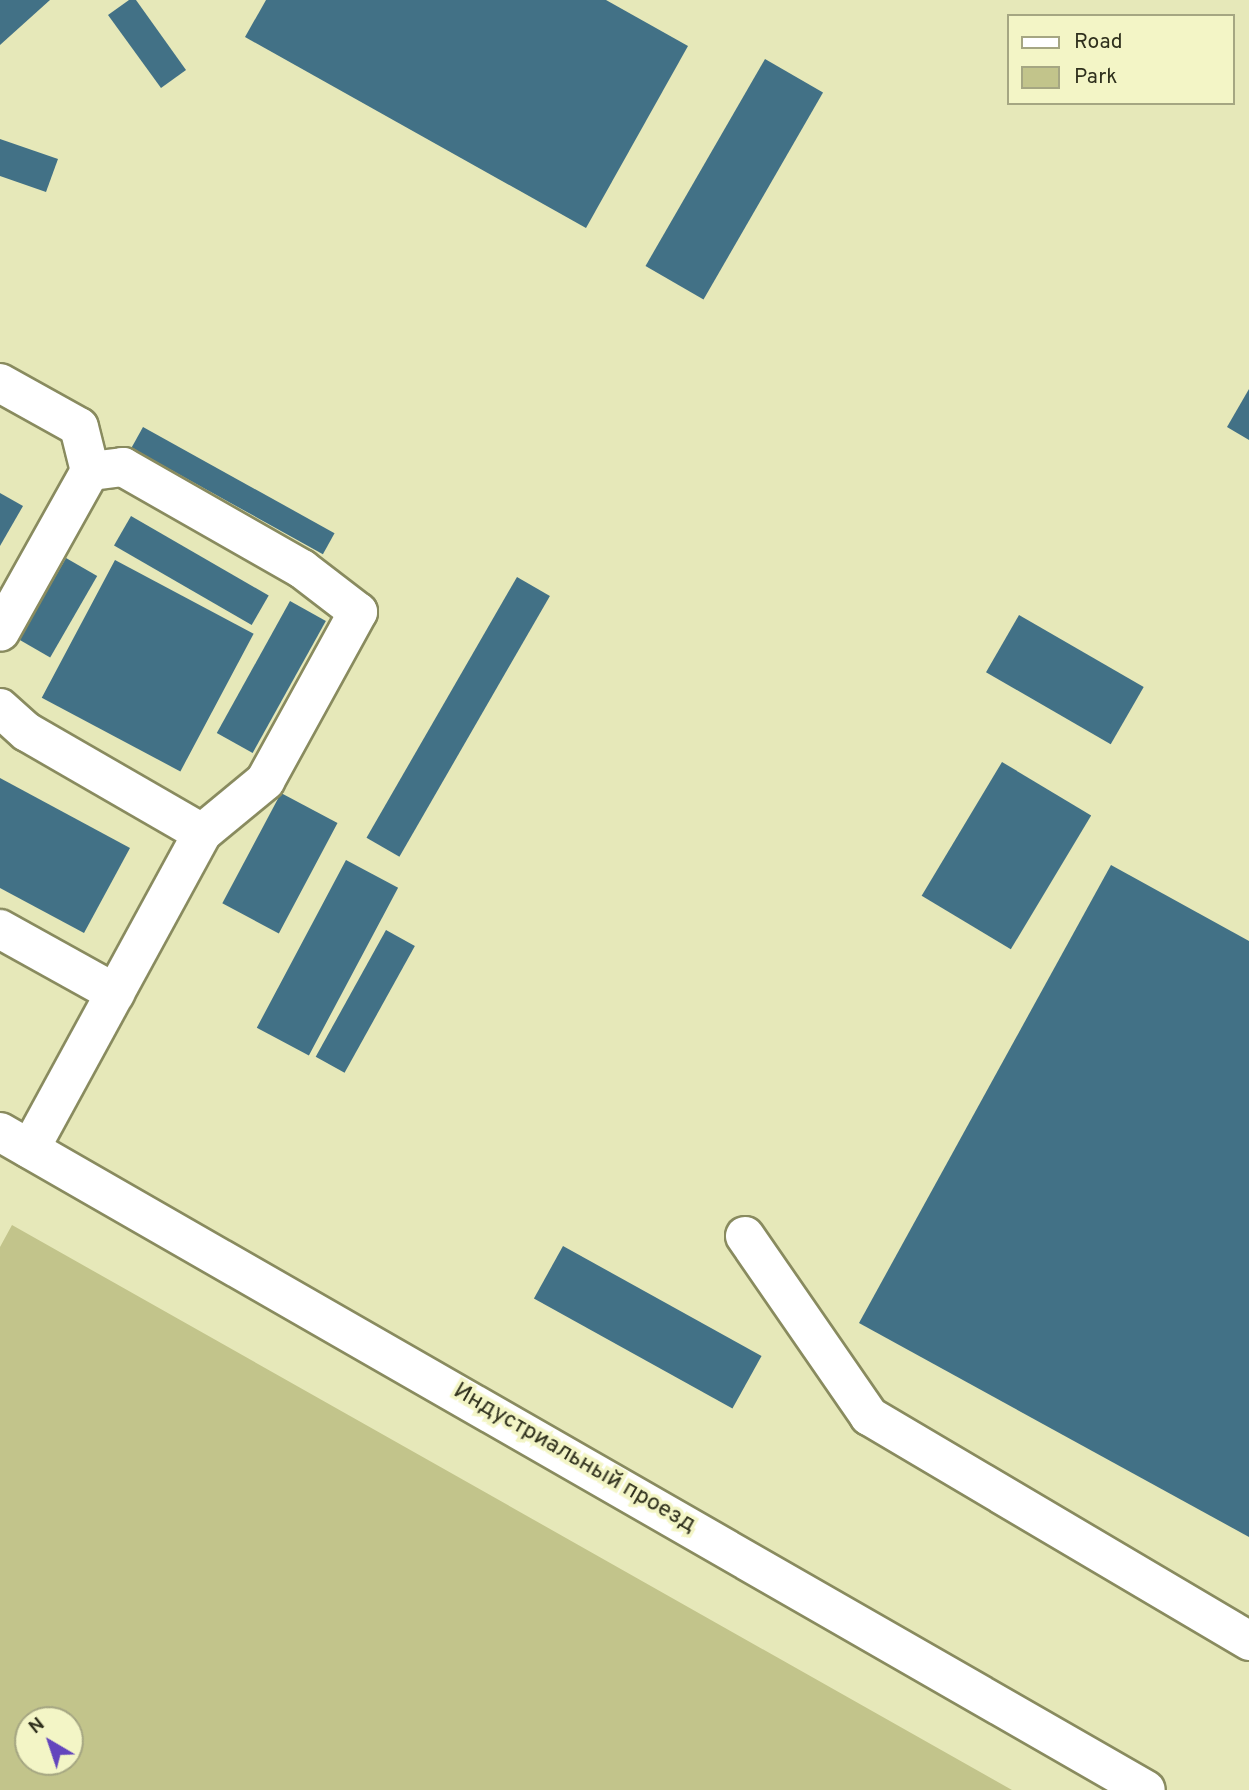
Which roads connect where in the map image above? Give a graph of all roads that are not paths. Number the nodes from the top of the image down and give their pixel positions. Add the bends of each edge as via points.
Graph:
1 (0, 383) edge
2 (90, 471) junction
3 (0, 632) edge
4 (0, 708) edge
5 (202, 833) junction
6 (0, 929) edge
7 (115, 993) junction
8 (15, 1141) edge
9 (745, 1236) dead end
10 (1249, 1641) edge
11 (1146, 1790) edge

1 - 2 street via 79,427
2 - 3 street
2 - 5 street via 123,467 302,569 358,612 265,781
4 - 5 street via 27,732
5 - 7 street
6 - 7 street
7 - 8 street
8 - 11 street, Индустриальный проезд
9 - 10 street via 869,1416

